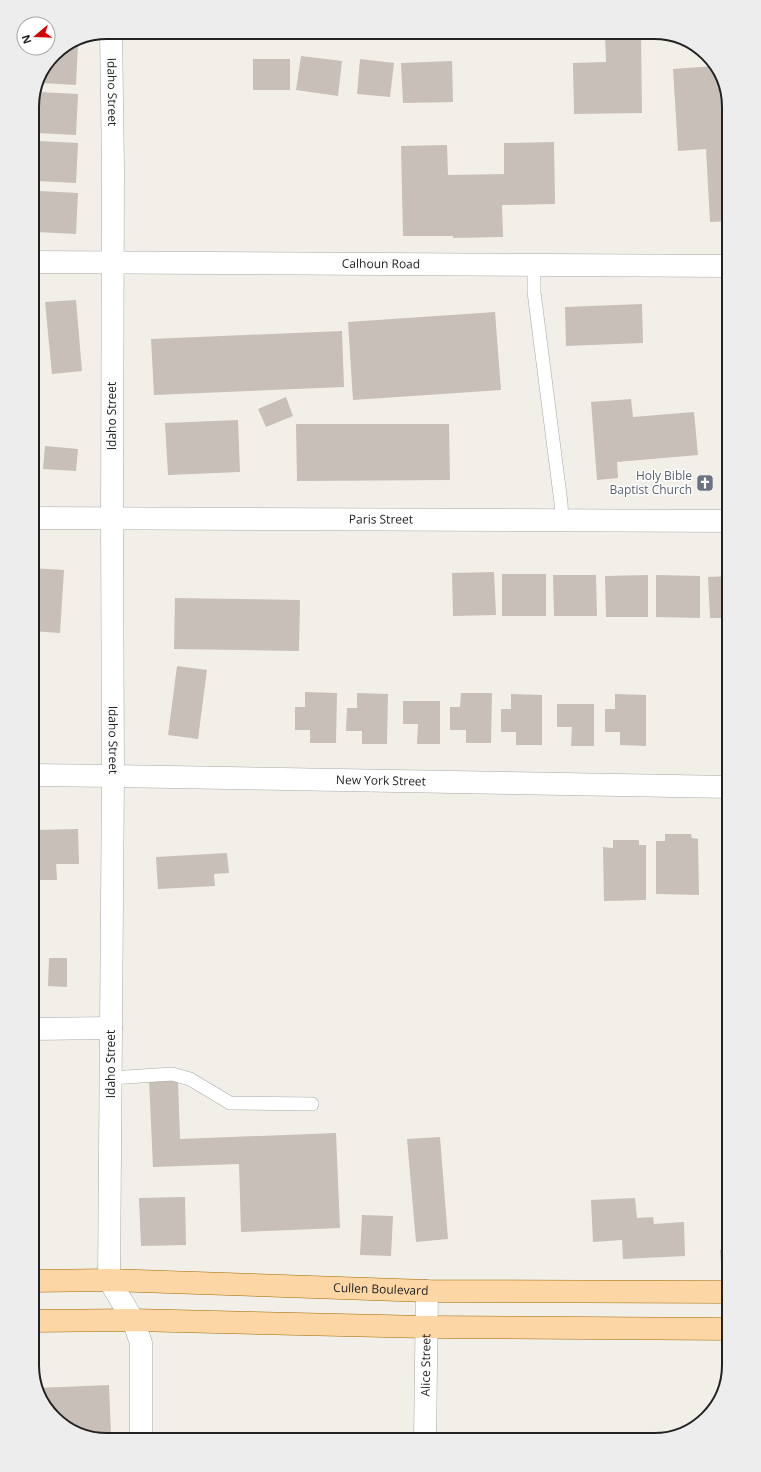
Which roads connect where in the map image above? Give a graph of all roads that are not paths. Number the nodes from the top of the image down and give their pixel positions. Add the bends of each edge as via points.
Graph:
1 (111, 39) edge
2 (39, 262) edge
3 (113, 263) junction
4 (534, 265) junction
5 (722, 266) edge
6 (39, 518) edge
7 (112, 520) junction
8 (562, 521) junction
9 (722, 521) edge
10 (39, 775) edge
11 (113, 776) junction
12 (722, 787) edge
13 (39, 1028) edge
14 (111, 1028) junction
15 (111, 1078) junction
16 (312, 1104) dead end
17 (39, 1280) edge
18 (109, 1280) junction
19 (427, 1291) junction
20 (722, 1292) edge
21 (133, 1320) junction
22 (39, 1321) edge
23 (426, 1327) junction
24 (722, 1329) edge
25 (141, 1433) edge
26 (425, 1433) edge

1 - 3 street, Idaho Street
2 - 3 street, Calhoun Road
3 - 4 street, Calhoun Road
3 - 7 street, Idaho Street
4 - 5 street, Calhoun Road
4 - 8 lane via 534,292
6 - 7 street, Paris Street
7 - 8 street, Paris Street
7 - 11 street, Idaho Street
8 - 9 street, Paris Street
10 - 11 street, New York Street
11 - 12 street, New York Street
11 - 14 street, Idaho Street
13 - 14 street
14 - 15 street, Idaho Street
15 - 16 lane via 172,1074 190,1079 230,1103
15 - 18 street, Idaho Street
17 - 18 main road, Cullen Boulevard
18 - 19 main road, Cullen Boulevard
18 - 21 street
19 - 20 main road, Cullen Boulevard
19 - 23 street, Alice Street
21 - 22 main road
21 - 23 main road
21 - 25 street via 141,1343
23 - 24 main road
23 - 26 street, Alice Street

